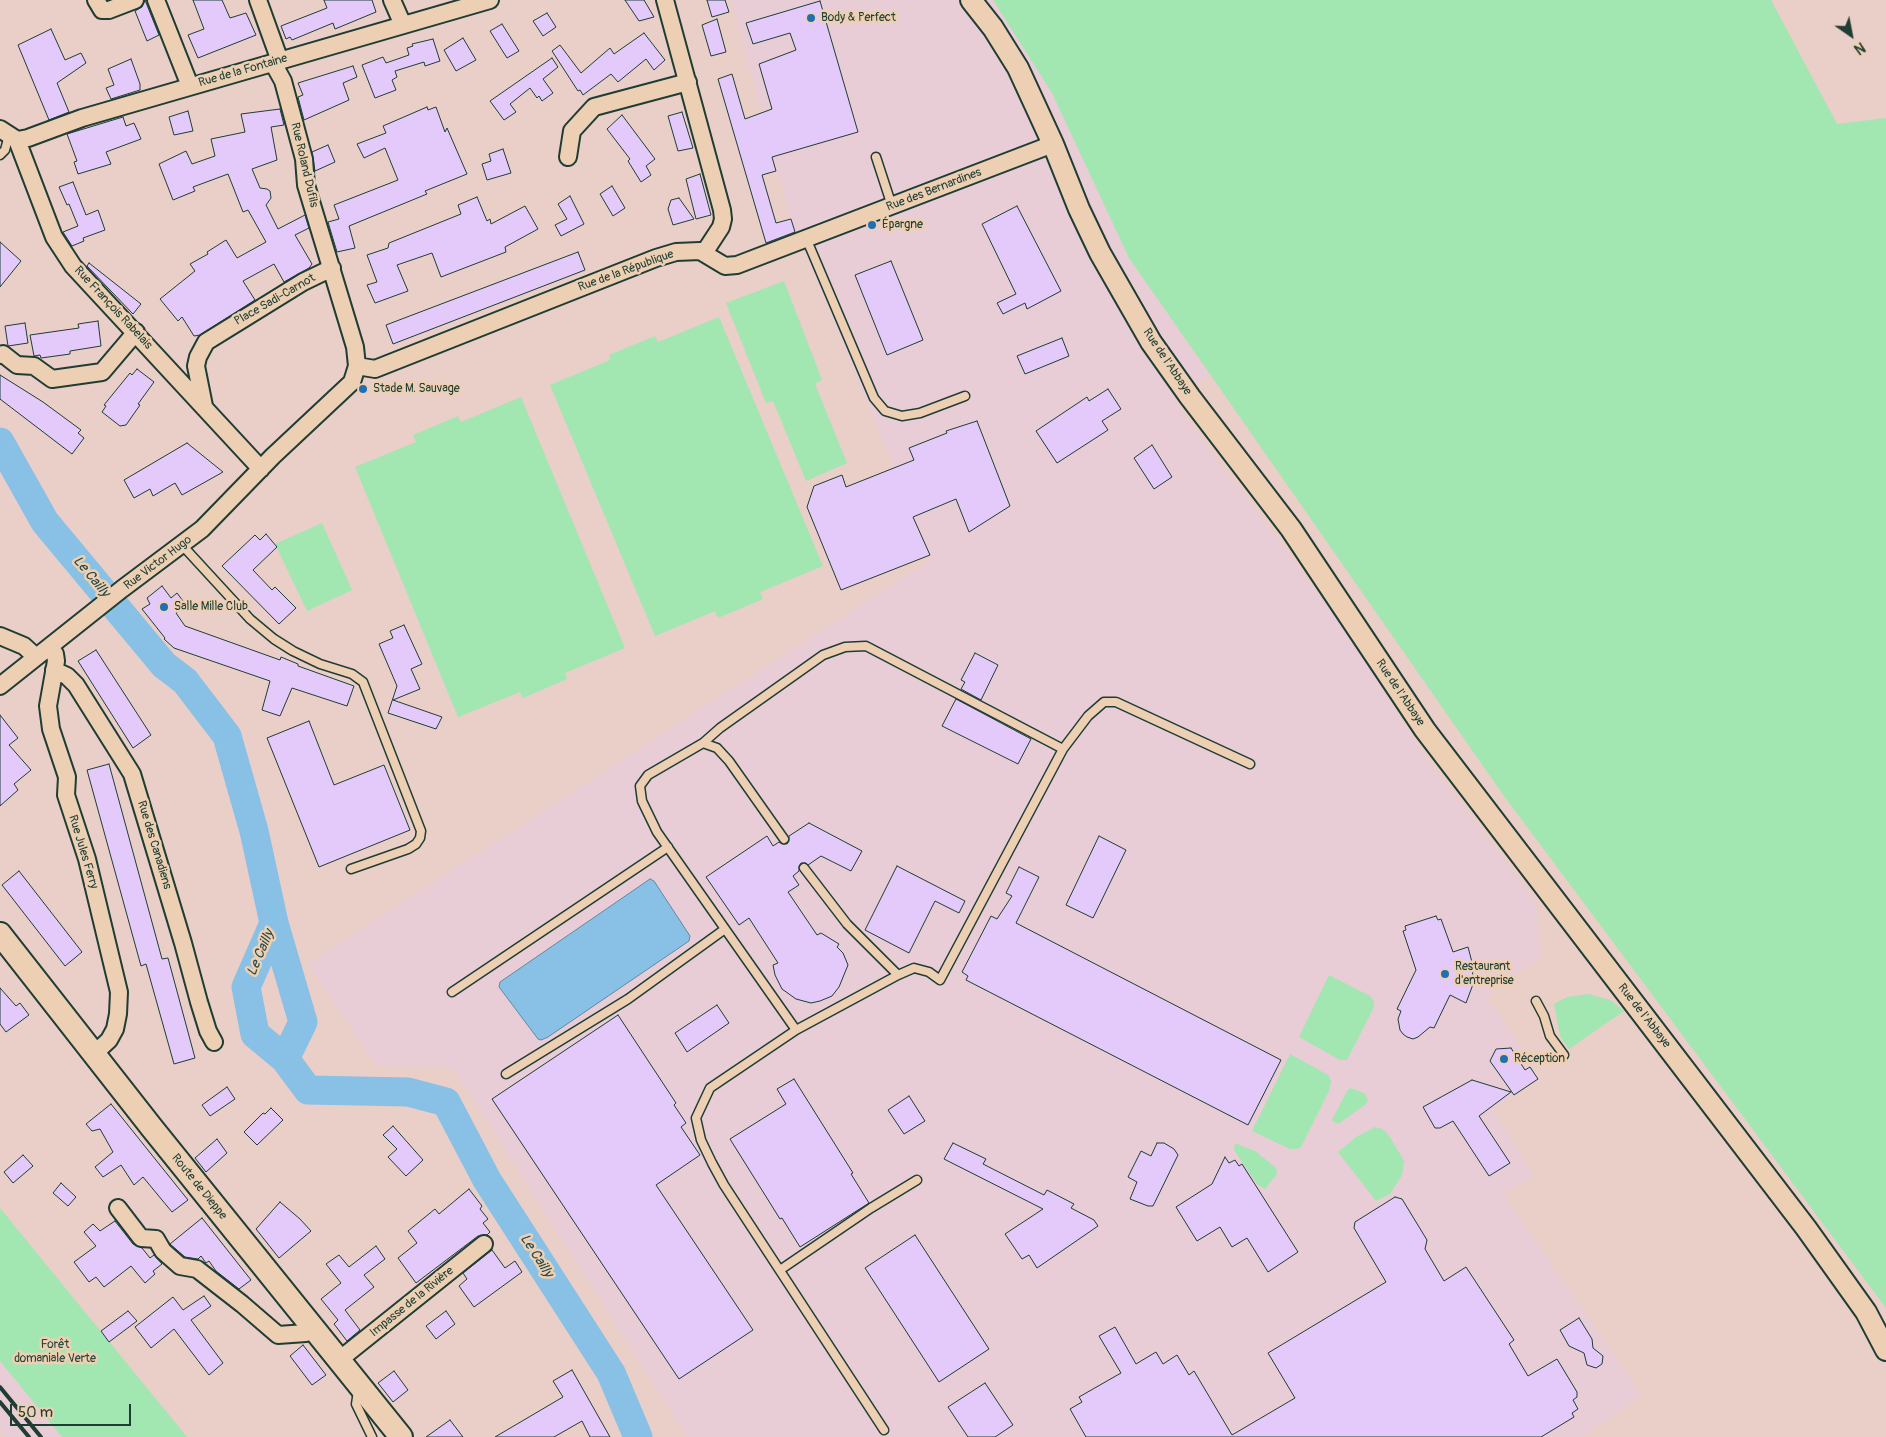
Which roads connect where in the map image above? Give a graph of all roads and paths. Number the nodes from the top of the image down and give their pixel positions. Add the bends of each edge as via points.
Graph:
1 (96, 0) edge
2 (135, 0) edge
3 (156, 0) edge
4 (258, 0) edge
5 (392, 0) edge
6 (665, 0) edge
7 (971, 0) edge
8 (481, 2) edge
9 (402, 25) junction
10 (276, 62) junction
11 (688, 82) junction
12 (190, 86) junction
13 (9, 134) edge
14 (1053, 144) junction
15 (0, 155) edge
16 (568, 157) dead end
17 (876, 157) dead end
18 (892, 206) junction
19 (806, 238) junction
20 (704, 253) junction
21 (332, 268) junction
22 (136, 332) junction
23 (0, 354) edge
24 (357, 366) junction
25 (965, 396) dead end
26 (204, 408) junction
27 (261, 469) junction
28 (182, 545) junction
29 (0, 636) edge
30 (50, 647) junction
31 (36, 657) junction
32 (54, 670) junction
33 (0, 686) edge
34 (703, 744) junction
35 (1063, 749) junction
36 (1250, 764) dead end
37 (784, 839) dead end
38 (668, 847) junction
39 (804, 868) dead end
40 (352, 869) dead end
41 (725, 929) junction
42 (0, 934) edge
43 (898, 975) junction
44 (452, 992) dead end
45 (1536, 1001) dead end
46 (796, 1030) junction
47 (214, 1042) dead end
48 (95, 1054) junction
49 (1564, 1055) dead end
50 (506, 1074) dead end
51 (917, 1180) dead end
52 (118, 1208) dead end
53 (484, 1244) dead end
54 (780, 1270) junction
55 (314, 1328) junction
56 (1886, 1350) edge
57 (339, 1360) junction
58 (359, 1384) junction
59 (884, 1430) dead end
60 (372, 1437) edge
61 (401, 1437) edge

1 - 2 street via 102,10 108,10
3 - 12 street
4 - 10 street, Rue Roland Dufils
5 - 9 street
6 - 11 street
7 - 14 street, Rue de l'Abbaye via 1018,68
8 - 9 street, Rue de la Fontaine
9 - 10 street, Rue de la Fontaine
10 - 12 street, Rue de la Fontaine
10 - 21 street, Rue Roland Dufils via 304,159 306,184
11 - 16 street via 594,107 572,131
11 - 20 street via 723,219
12 - 13 street, Rue de la Fontaine via 82,118 28,138
13 - 15 lane via 5,150
13 - 22 street, Rue François Rabelais via 54,237 84,279
14 - 18 street, Rue des Bernardines
14 - 56 street, Rue de l'Abbaye via 1100,253 1152,342 1291,529 1425,730 1806,1228 1866,1312
17 - 18 lane
18 - 19 street, Rue des Bernardines
19 - 20 street, Rue des Bernardines via 737,265 724,266
19 - 25 lane via 874,398 885,411 902,416 920,413
20 - 24 street, Rue de la République via 688,251 656,258 375,369
21 - 24 street, Place Sadi-Carnot via 355,347
21 - 26 street, Place Sadi-Carnot via 303,282 206,342 196,366
22 - 23 street via 102,372 52,379 34,366 17,365
22 - 26 street, Rue François Rabelais
24 - 27 street via 352,382
26 - 27 street
27 - 28 street, Rue Victor Hugo via 202,530
28 - 30 street, Rue Victor Hugo
28 - 40 lane via 250,619 274,639 293,651 352,674 363,682 421,831 416,844 408,849
29 - 31 street via 24,646
30 - 31 street, Rue Victor Hugo
30 - 32 street, Rue Jules Ferry via 55,654
31 - 33 street, Rue Victor Hugo
32 - 47 street, Rue des Canadiens via 76,684 132,774 199,1002
32 - 48 street, Rue Jules Ferry via 48,706 51,729 67,777 66,795 87,859 119,992 115,1029
34 - 35 lane via 720,728 823,655 844,647 866,646
34 - 37 lane via 717,748 729,761
34 - 38 lane via 648,775 640,786 642,801
35 - 36 lane via 1088,716 1104,702 1116,702
35 - 43 lane via 940,980 929,972 914,968
38 - 41 lane
38 - 44 lane
39 - 43 lane via 847,924
41 - 46 lane
41 - 50 lane via 628,999
42 - 48 main road, Route de Dieppe
43 - 46 lane
45 - 49 lane via 1550,1036
46 - 54 lane via 710,1088 696,1118 701,1140 716,1170
48 - 55 main road, Route de Dieppe
51 - 54 lane
52 - 55 street via 141,1238 156,1239 163,1251 180,1266 197,1269 278,1335 306,1333
53 - 57 street, Impasse de la Rivière
54 - 59 lane
55 - 57 main road, Route de Dieppe
57 - 58 main road, Route de Dieppe
58 - 60 lane via 356,1404
58 - 61 main road, Route de Dieppe

